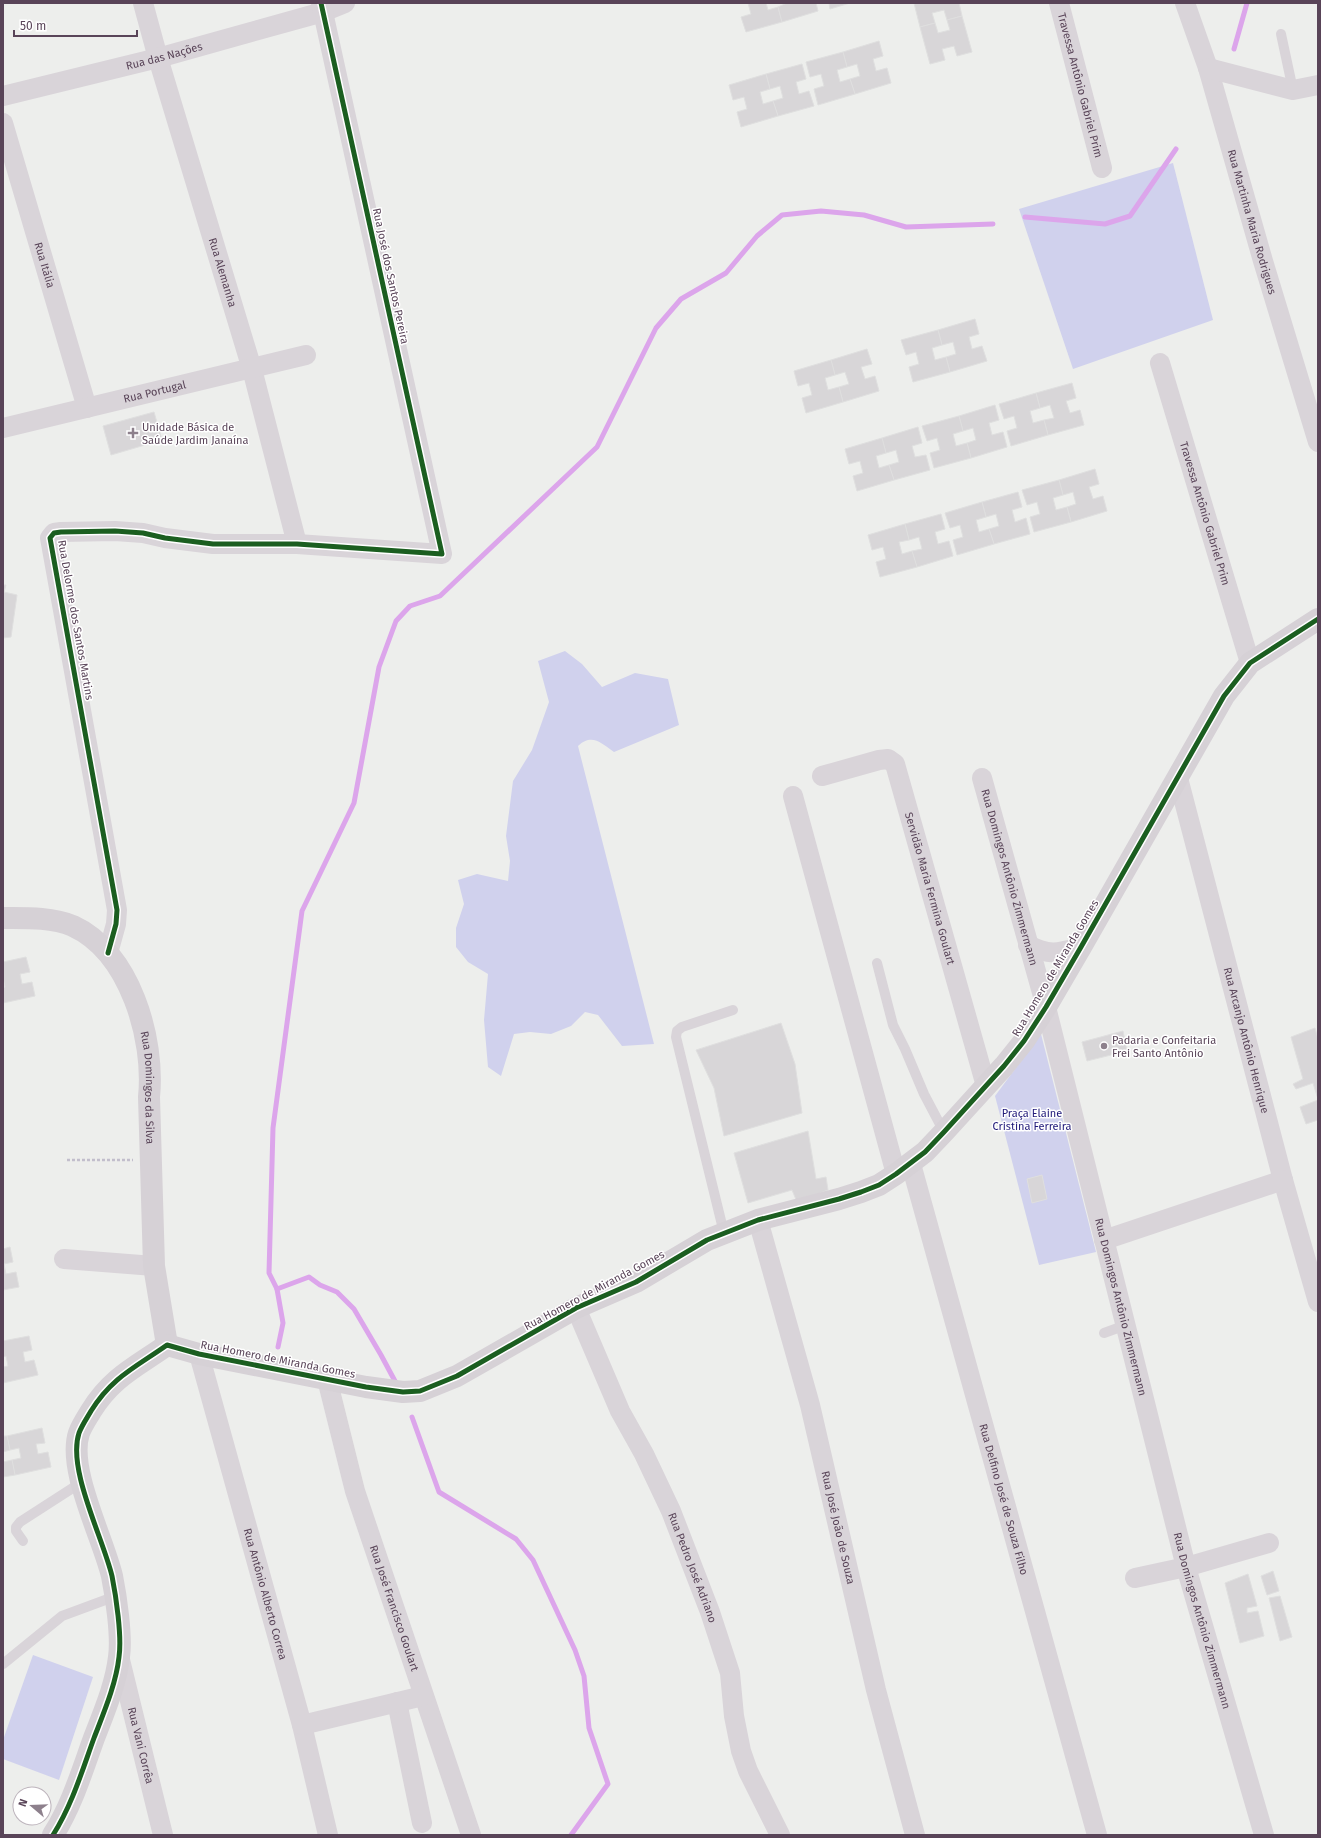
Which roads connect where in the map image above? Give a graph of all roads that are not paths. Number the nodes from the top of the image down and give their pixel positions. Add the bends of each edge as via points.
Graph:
1 (143, 3) edge
2 (345, 3) edge
3 (1059, 3) edge
4 (1185, 3) edge
5 (322, 7) edge
6 (1281, 34) dead end
7 (158, 58) junction
8 (1208, 68) junction
9 (1318, 85) edge
10 (1293, 90) junction
11 (3, 96) edge
12 (3, 123) edge
13 (1102, 168) dead end
14 (306, 355) dead end
15 (1160, 363) dead end
16 (252, 369) junction
17 (87, 408) junction
18 (3, 428) edge
19 (1318, 442) edge
20 (297, 544) junction
21 (442, 554) joint
22 (1318, 619) edge
23 (1250, 664) junction
24 (822, 776) dead end
25 (982, 778) dead end
26 (1178, 778) junction
27 (793, 796) dead end
28 (3, 918) edge
29 (1028, 945) junction
30 (1081, 948) junction
31 (108, 952) junction
32 (877, 963) dead end
33 (1046, 1007) junction
34 (733, 1010) dead end
35 (986, 1086) junction
36 (944, 1132) junction
37 (904, 1169) junction
38 (1284, 1180) junction
39 (758, 1220) junction
40 (724, 1233) junction
41 (1104, 1240) junction
42 (64, 1259) dead end
43 (154, 1266) junction
44 (1318, 1302) edge
45 (576, 1308) junction
46 (1126, 1325) junction
47 (1104, 1333) dead end
48 (167, 1345) junction
49 (199, 1354) junction
50 (327, 1379) junction
51 (82, 1482) junction
52 (23, 1541) dead end
53 (1269, 1543) dead end
54 (1186, 1567) junction
55 (1134, 1578) dead end
56 (116, 1596) junction
57 (119, 1656) junction
58 (3, 1664) edge
59 (423, 1696) junction
60 (397, 1702) junction
61 (302, 1725) junction
62 (422, 1823) dead end
63 (53, 1835) edge
64 (163, 1835) edge
65 (328, 1835) edge
66 (471, 1835) edge
67 (780, 1835) edge
68 (915, 1835) edge
69 (1097, 1835) edge
70 (1264, 1835) edge

1 - 7 street, Rua Alemanha
2 - 5 street, Rua das Nações
3 - 13 street, Travessa Antônio Gabriel Prim
4 - 8 street, Rua Martinha Maria Rodrigues
5 - 7 street, Rua das Nações
5 - 21 street, Rua José dos Santos Pereira
6 - 10 lane
7 - 11 street, Rua das Nações
7 - 16 street, Rua Alemanha
8 - 10 street
8 - 19 street, Rua Martinha Maria Rodrigues
9 - 10 street
12 - 17 street, Rua Itália
14 - 16 street, Rua Portugal
15 - 23 street, Travessa Antônio Gabriel Prim
16 - 17 street, Rua Portugal
16 - 20 street, Rua Alemanha
17 - 18 street, Rua Portugal
20 - 21 street, Rua Delorme dos Santos Martins
20 - 31 street, Rua Delorme dos Santos Martins via 213,544 115,531 61,532 54,533 50,538 118,910
22 - 23 street, Rua Homero de Miranda Gomes
23 - 26 street, Rua Homero de Miranda Gomes via 1224,696
24 - 35 street, Servidão Maria Fermina Goulart via 879,760 888,759 895,764
25 - 29 street, Rua Domingos Antônio Zimmermann
26 - 30 street, Rua Homero de Miranda Gomes
26 - 38 street, Rua Arcanjo Antônio Henrique
27 - 37 street, Rua Delfino José de Souza Filho
28 - 31 street, Rua Domingos da Silva via 52,921 71,925 86,933
29 - 30 street via 1051,954
29 - 33 street, Rua Domingos Antônio Zimmermann
30 - 33 street, Rua Homero de Miranda Gomes
31 - 43 street, Rua Domingos da Silva via 131,992 145,1033 151,1077 149,1097
32 - 36 lane via 893,1025
33 - 35 street, Rua Homero de Miranda Gomes via 1024,1040
33 - 41 street, Rua Domingos Antônio Zimmermann
34 - 40 lane via 682,1026 676,1037
35 - 36 street, Rua Homero de Miranda Gomes
36 - 37 street, Rua Homero de Miranda Gomes
37 - 39 street, Rua Homero de Miranda Gomes via 879,1185 839,1199
37 - 69 street, Rua Delfino José de Souza Filho
38 - 41 street
38 - 44 street, Rua Arcanjo Antônio Henrique
39 - 40 street, Rua Homero de Miranda Gomes
39 - 68 street, Rua José João de Souza via 810,1405 873,1676
40 - 45 street, Rua Homero de Miranda Gomes via 707,1240 636,1282
41 - 46 street, Rua Domingos Antônio Zimmermann
42 - 43 street
43 - 48 street, Rua Domingos da Silva
45 - 50 street, Rua Homero de Miranda Gomes via 457,1376 420,1391 383,1390
45 - 67 street, Rua Pedro José Adriano via 620,1411 671,1511 710,1612 730,1673 734,1716 741,1751 748,1771
46 - 47 lane
46 - 54 street, Rua Domingos Antônio Zimmermann
48 - 49 street, Rua Homero de Miranda Gomes
48 - 51 street via 119,1376 95,1405 79,1434 76,1456
49 - 50 street, Rua Homero de Miranda Gomes
49 - 61 street, Rua Antônio Alberto Correa
50 - 59 street, Rua José Francisco Goulart via 355,1491
51 - 52 lane via 20,1522 16,1531
51 - 56 street via 112,1574
53 - 54 street
54 - 55 street
54 - 70 street, Rua Domingos Antônio Zimmermann
56 - 57 street
56 - 58 lane via 62,1616
57 - 63 street via 106,1704 72,1800
57 - 64 street, Rua Vani Corrêa
59 - 60 street
59 - 66 street, Rua José Francisco Goulart
60 - 61 street
60 - 62 street
61 - 65 street, Rua Antônio Alberto Correa

